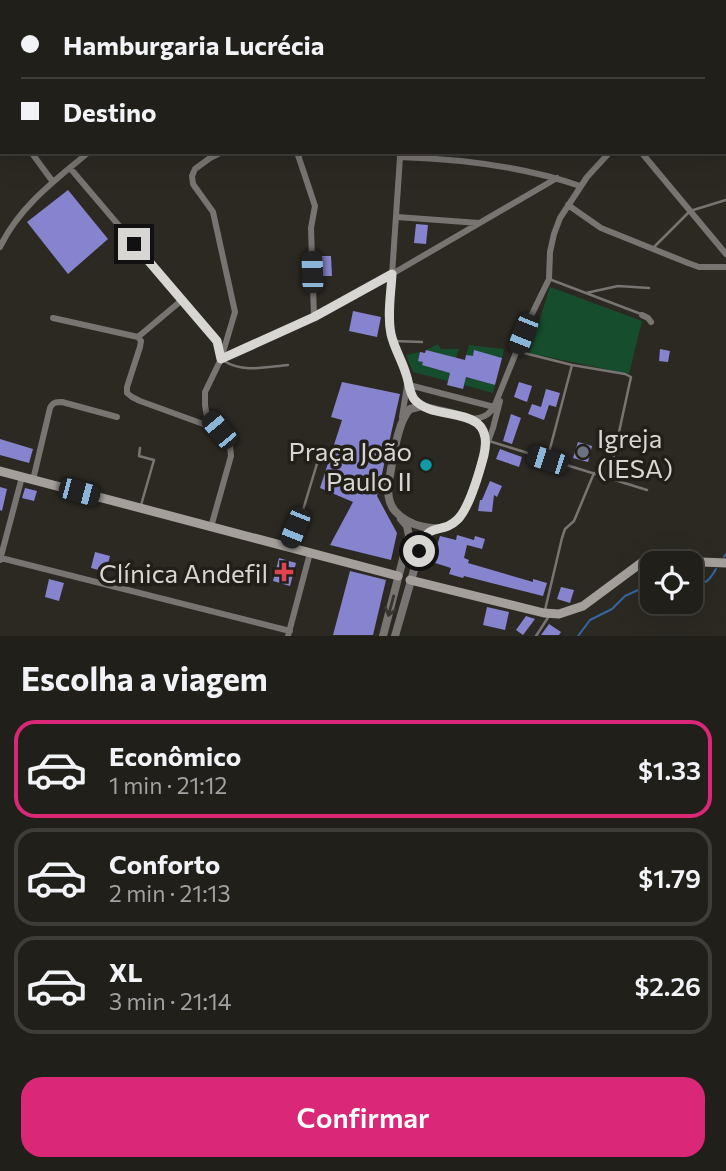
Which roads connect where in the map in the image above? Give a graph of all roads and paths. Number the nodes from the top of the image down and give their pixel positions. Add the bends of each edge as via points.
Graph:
1 (32, 154) edge
2 (87, 154) edge
3 (218, 154) edge
4 (298, 154) edge
5 (608, 154) edge
6 (643, 154) edge
7 (400, 155) edge
8 (70, 168) junction
9 (557, 178) junction
10 (53, 182) junction
11 (580, 186) junction
12 (726, 200) edge
13 (568, 205) junction
14 (690, 211) junction
15 (397, 217) junction
16 (482, 223) junction
17 (0, 247) edge
18 (653, 248) junction
19 (726, 254) edge
20 (726, 267) edge
21 (392, 274) junction
22 (549, 279) junction
23 (649, 288) dead end
24 (584, 293) junction
25 (182, 300) junction
26 (642, 315) joint
27 (314, 317) junction
28 (53, 318) dead end
29 (651, 322) dead end
30 (138, 337) junction
31 (393, 341) junction
32 (422, 342) dead end
33 (516, 351) junction
34 (221, 359) junction
35 (288, 365) dead end
36 (572, 365) junction
37 (409, 383) junction
38 (501, 392) junction
39 (422, 406) junction
40 (494, 407) junction
41 (117, 417) dead end
42 (402, 419) junction
43 (472, 419) junction
44 (219, 430) junction
45 (488, 441) junction
46 (140, 448) dead end
47 (484, 452) junction
48 (319, 457) dead end
49 (547, 460) junction
50 (0, 471) edge
51 (594, 473) junction
52 (22, 477) junction
53 (609, 478) junction
54 (33, 480) junction
55 (647, 490) dead end
56 (140, 508) junction
57 (395, 511) junction
58 (448, 526) junction
59 (211, 527) junction
60 (287, 547) junction
61 (310, 553) junction
62 (0, 560) edge
63 (726, 563) edge
64 (398, 576) junction
65 (410, 580) junction
66 (547, 613) junction
67 (289, 633) edge
68 (383, 635) edge
69 (395, 635) edge
70 (536, 635) edge

1 - 10 street
2 - 8 street
3 - 34 street via 192,176 213,212 235,312
4 - 27 street via 314,206
5 - 11 street
6 - 14 street
7 - 9 street via 499,165
7 - 15 street
8 - 10 street
8 - 25 street
9 - 11 street
9 - 16 street
10 - 17 street via 14,223
11 - 13 street
12 - 14 lane
13 - 18 street via 600,228
13 - 22 street via 554,234
14 - 18 lane
14 - 19 street
15 - 16 street
15 - 21 street
16 - 21 street
18 - 20 street via 699,267
21 - 27 street
21 - 31 street via 389,319
22 - 24 lane
22 - 33 street
23 - 24 lane via 618,286
24 - 26 lane
25 - 30 street
25 - 34 street via 217,341
26 - 29 street
27 - 34 street
28 - 30 street
30 - 44 street via 140,347 127,393
31 - 32 lane
31 - 37 street
33 - 36 lane
33 - 38 street
34 - 35 lane via 239,368
34 - 44 street via 205,392 207,416
36 - 49 lane
36 - 53 lane via 631,377
37 - 39 street via 411,395
37 - 40 street
37 - 42 street
38 - 40 street
38 - 45 street
39 - 42 street via 410,409
39 - 43 street
40 - 43 street via 488,415
41 - 54 street via 62,402 53,404
42 - 57 street via 388,485
43 - 47 street via 485,435
44 - 59 street via 231,456
45 - 47 street
45 - 49 lane
46 - 56 lane via 139,456 154,460
47 - 58 street via 463,513
48 - 60 lane
49 - 51 lane
50 - 52 main road
51 - 53 lane
51 - 66 lane via 572,524 565,529
52 - 54 main road
52 - 62 street
53 - 55 lane
54 - 56 main road
56 - 59 main road
57 - 58 street via 419,525
57 - 64 street via 410,531
58 - 65 street via 425,535
59 - 60 main road
60 - 61 main road
61 - 64 main road
61 - 67 street
62 - 67 street
63 - 66 main road via 641,563 583,606
64 - 65 street via 405,573
64 -> 68 street
65 - 66 main road
65 - 69 street
66 - 70 lane

